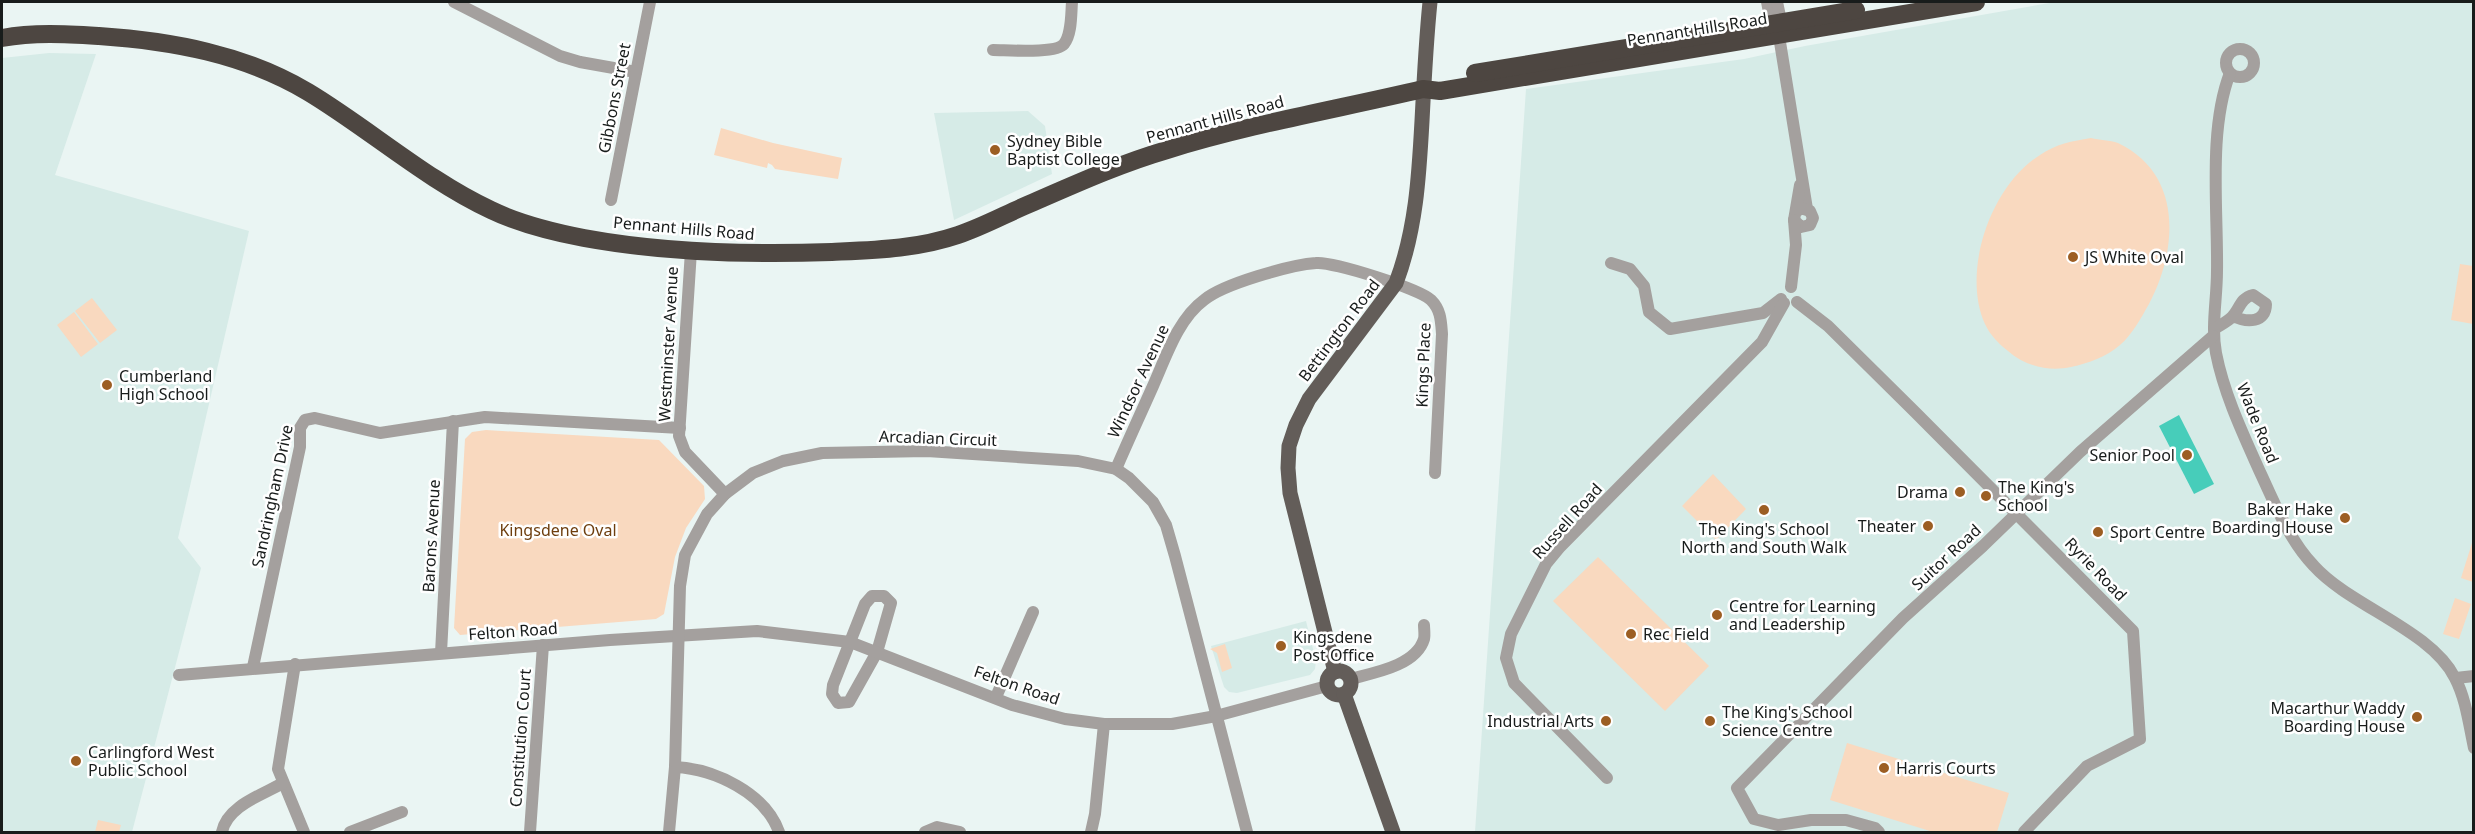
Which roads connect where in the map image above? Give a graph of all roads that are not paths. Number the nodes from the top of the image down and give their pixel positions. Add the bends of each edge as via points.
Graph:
1 (454, 2) edge
2 (650, 2) edge
3 (1072, 2) edge
4 (1430, 2) edge
5 (1767, 2) edge
6 (1777, 2) edge
7 (1916, 2) edge
8 (1976, 2) edge
9 (1777, 27) junction
10 (2, 38) edge
11 (993, 50) dead end
12 (636, 72) junction
13 (2230, 73) junction
14 (2243, 77) junction
15 (1423, 89) junction
16 (2223, 98) junction
17 (611, 200) dead end
18 (691, 251) junction
19 (1611, 263) dead end
20 (1396, 283) junction
21 (1787, 301) junction
22 (2233, 316) dead end
23 (2214, 333) junction
24 (453, 421) junction
25 (680, 428) junction
26 (1116, 469) junction
27 (1435, 473) dead end
28 (725, 494) junction
29 (2017, 512) junction
30 (1033, 612) dead end
31 (1424, 625) dead end
32 (678, 635) junction
33 (850, 642) junction
34 (543, 645) junction
35 (877, 652) junction
36 (441, 653) junction
37 (295, 664) junction
38 (253, 667) junction
39 (1335, 672) junction
40 (179, 675) dead end
41 (2474, 676) edge
42 (2456, 678) junction
43 (1350, 679) junction
44 (1327, 686) junction
45 (1344, 694) junction
46 (996, 697) junction
47 (1216, 716) junction
48 (1104, 724) junction
49 (2474, 748) edge
50 (675, 767) junction
51 (1607, 778) dead end
52 (284, 783) junction
53 (402, 812) dead end
54 (222, 832) edge
55 (304, 832) edge
56 (350, 832) edge
57 (530, 832) edge
58 (669, 832) edge
59 (778, 832) edge
60 (925, 832) edge
61 (960, 832) edge
62 (1090, 832) edge
63 (1247, 832) edge
64 (1393, 832) edge
65 (1879, 832) edge
66 (2024, 832) edge

1 - 12 street via 560,56
2 - 12 street, Gibbons Street
3 - 11 street via 1067,38 1061,47
4 - 15 main road, Bettington Road
5 - 9 street
6 - 9 street
7 - 9 highway, Pennant Hills Road
8 - 9 highway, Pennant Hills Road
9 - 15 highway, Pennant Hills Road via 1440,91
9 - 21 street via 1802,178 1791,287 1798,292
10 - 18 highway, Pennant Hills Road via 54,33 120,37 223,55 272,73 308,93 462,194 501,214 586,238
12 - 17 street, Gibbons Street
13 - 14 street
13 - 14 street via 2226,65 2228,55 2245,49 2255,64 2252,72
13 - 16 street, Wade Road
14 - 16 street
15 - 18 highway, Pennant Hills Road via 1165,150 1110,169 973,229 924,244 896,249 792,253
15 - 20 main road, Bettington Road via 1414,220
16 - 23 street, Wade Road via 2216,170
18 - 25 street, Westminster Avenue
19 - 21 street via 1630,269 1644,286 1649,312 1670,329 1763,313
20 - 26 street, Windsor Avenue via 1317,262 1220,289 1202,300 1174,339
20 - 27 street, Kings Place via 1427,297 1441,316
20 - 39 main road, Bettington Road via 1309,399 1289,446 1290,493
21 - 29 street, Ryrie Road via 1828,326
21 - 51 street, Russell Road via 1762,342 1546,564 1511,634 1506,658 1514,682
22 - 23 street, Suitor Road
23 - 29 street, Suitor Road
23 - 42 street, Wade Road via 2230,402 2274,504 2300,548 2331,581 2438,654
24 - 25 street, Sandringham Drive via 485,417
24 - 36 street, Barons Avenue
24 - 38 street, Sandringham Drive via 380,433 315,417 302,423
25 - 28 street, Westminster Avenue via 685,452
26 - 28 street, Arcadian Circuit via 1078,461 927,451 822,453 783,461 753,473
26 - 47 street, Arcadian Circuit via 1153,502 1166,525
28 - 32 street, Arcadian Circuit via 708,514 685,555
29 - 65 street, Suitor Road via 1903,618 1737,788 1754,819 1778,825 1846,820
29 - 66 street, Ryrie Road via 2133,631 2140,739 2087,766
30 - 46 street
31 - 43 street via 1424,640 1414,654 1400,663
32 - 33 street, Felton Road via 757,631
32 - 34 street, Felton Road
32 - 50 street, Arcadian Circuit
33 - 35 street, Felton Road
33 - 35 street via 865,604 872,596 884,596 891,603
33 - 35 street via 833,685 832,694 838,703 849,702
34 - 36 street, Felton Road
34 - 57 street, Constitution Court
35 - 46 street, Felton Road
36 - 37 street, Felton Road
37 - 38 street, Felton Road
37 - 52 street via 278,769
38 - 40 street, Felton Road
39 - 43 main road via 1344,672
39 - 44 main road via 1327,679
41 - 42 street
42 - 49 street
43 - 45 main road via 1350,688
44 - 45 main road via 1334,694
44 - 47 street, Felton Road
45 - 64 main road
46 - 48 street, Felton Road via 1065,719
47 - 48 street, Felton Road via 1172,724
47 - 63 street, Arcadian Circuit
48 - 62 street
50 - 58 street, Arcadian Circuit
50 - 59 street via 722,777 752,797 775,822
52 - 54 street via 236,810 224,822
52 - 55 street
53 - 56 street
60 - 61 street via 937,827

